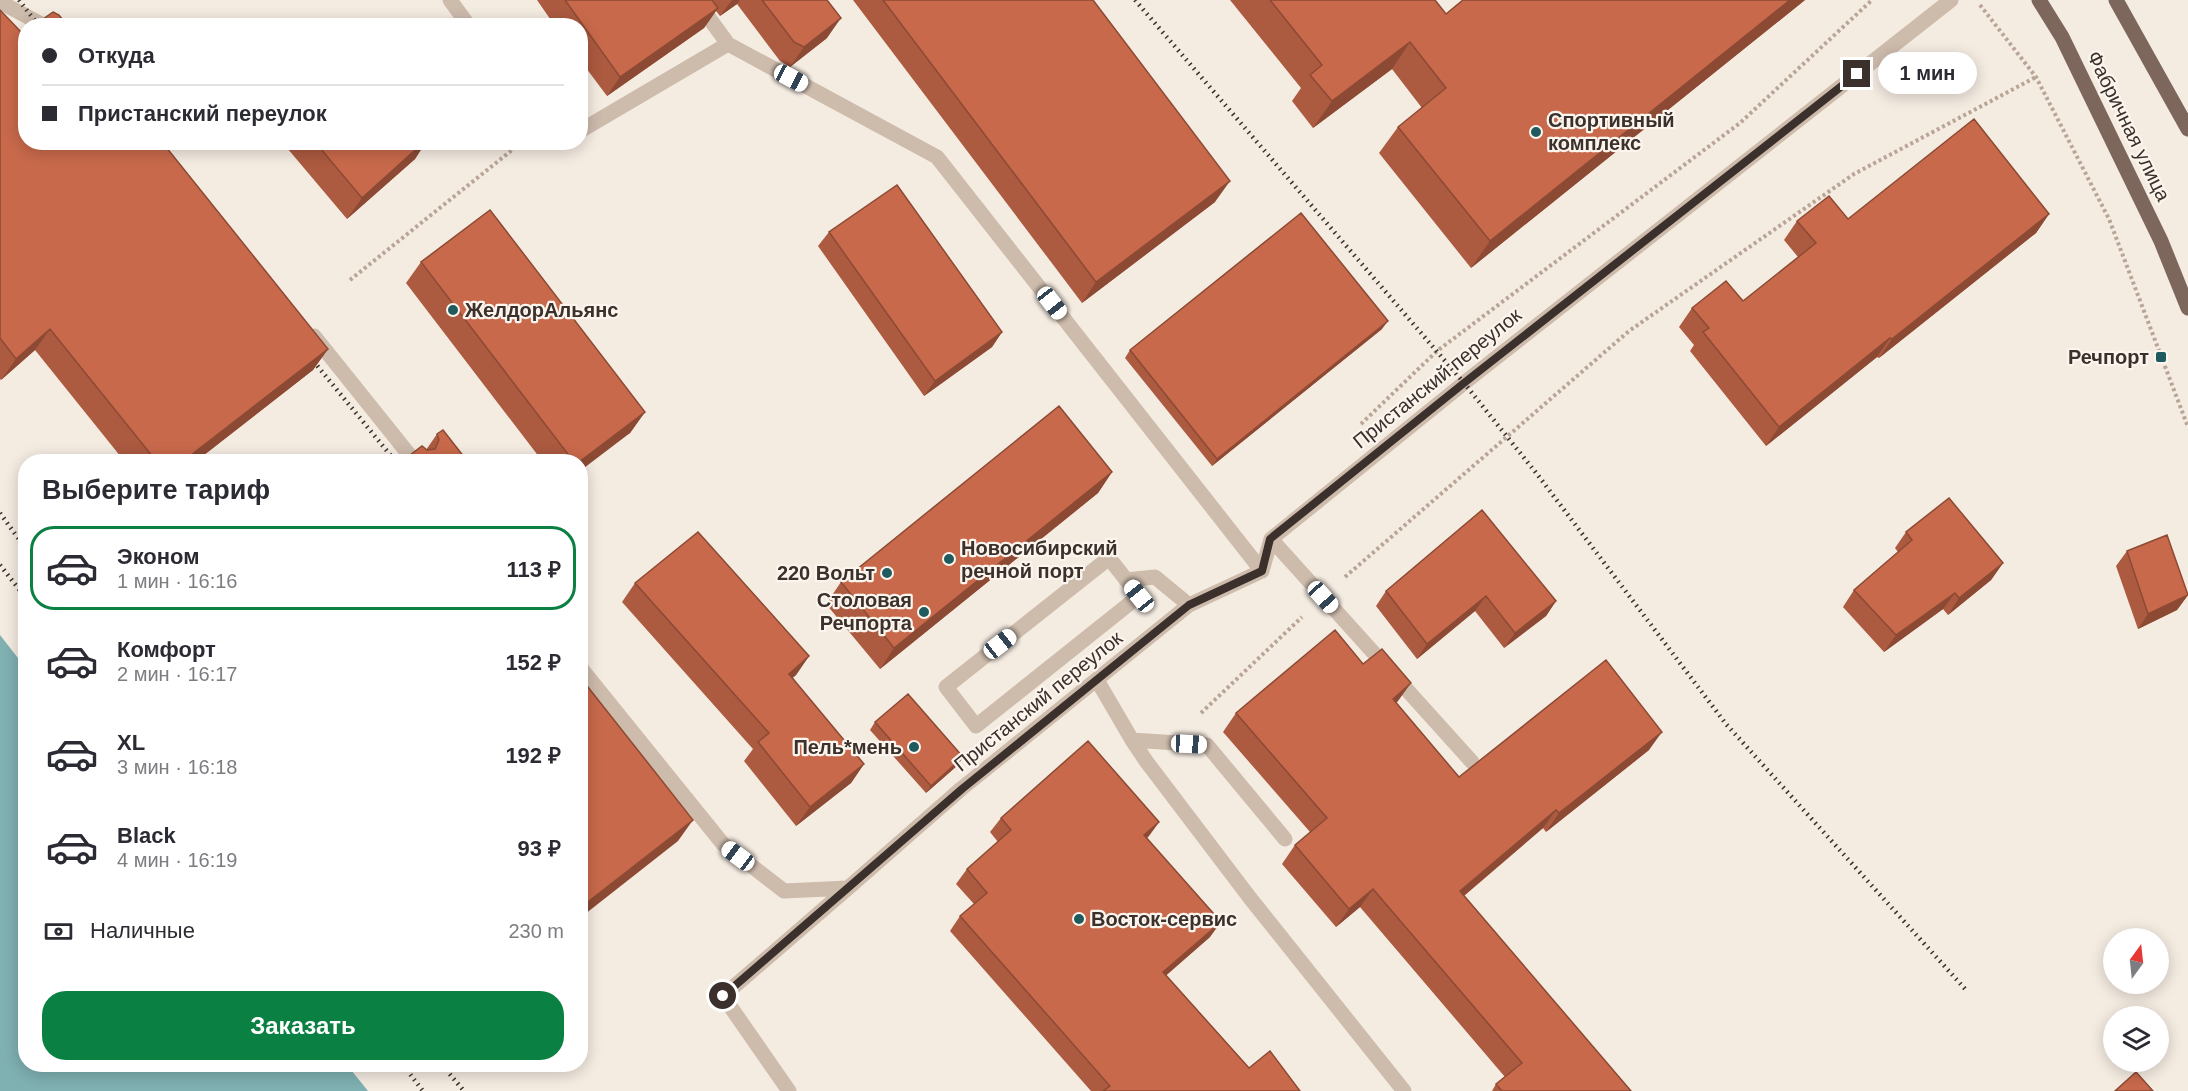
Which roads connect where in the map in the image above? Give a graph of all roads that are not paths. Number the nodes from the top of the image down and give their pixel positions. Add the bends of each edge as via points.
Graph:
1 (450, 0) edge
2 (696, 0) edge
3 (1951, 0) edge
4 (2039, 0) edge
5 (2116, 0) edge
6 (0, 2) edge
7 (30, 18) edge
8 (463, 18) edge
9 (728, 44) junction
10 (588, 126) edge
11 (2188, 129) edge
12 (2188, 308) edge
13 (305, 325) edge
14 (409, 454) edge
15 (1270, 539) junction
16 (1262, 571) junction
17 (1126, 580) junction
18 (1189, 605) junction
19 (588, 677) edge
20 (1097, 680) junction
21 (1132, 740) junction
22 (1472, 762) dead end
23 (1285, 839) dead end
24 (848, 888) junction
25 (789, 1091) edge
26 (1404, 1091) edge

1 - 8 street
2 - 9 street
3 - 15 street, Пристанский переулок
4 - 12 main road, Фабричная улица via 2062,37 2161,241
5 - 11 main road
6 - 7 street
9 - 10 street
9 - 16 street via 937,157
13 - 14 street
15 - 16 street
15 - 22 street
16 - 18 street, Пристанский переулок
17 - 17 street via 1139,596 976,726 946,687 1109,558
17 - 18 street via 1155,577
18 - 20 street, Пристанский переулок
19 - 24 street via 723,844 784,891
20 - 21 street
20 - 24 street, Пристанский переулок
21 - 23 street via 1207,745
21 - 26 street via 1250,898
24 - 25 street, Пристанский переулок via 723,996

